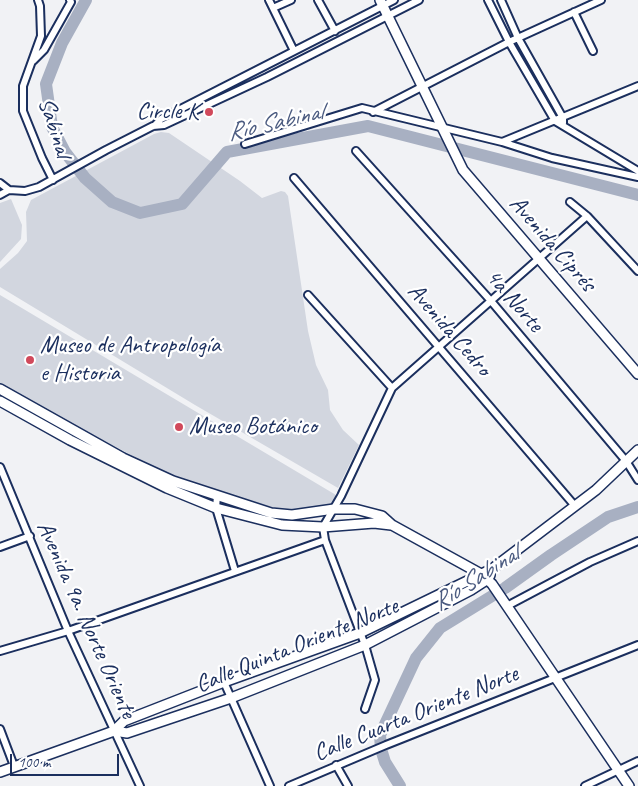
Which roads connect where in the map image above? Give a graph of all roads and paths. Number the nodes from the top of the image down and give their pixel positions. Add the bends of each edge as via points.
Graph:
1 (38, 0) edge
2 (70, 0) edge
3 (269, 0) edge
4 (291, 0) edge
5 (318, 0) edge
6 (394, 0) edge
7 (419, 0) edge
8 (488, 0) edge
9 (501, 0) edge
10 (601, 0) edge
11 (382, 3) edge
12 (273, 8) junction
13 (574, 12) junction
14 (388, 16) junction
15 (335, 31) junction
16 (518, 38) junction
17 (509, 42) junction
18 (294, 51) junction
19 (593, 51) dead end
20 (32, 62) junction
21 (262, 68) junction
22 (267, 77) junction
23 (422, 86) junction
24 (638, 86) edge
25 (373, 112) junction
26 (563, 118) junction
27 (555, 121) junction
28 (153, 126) junction
29 (563, 126) junction
30 (443, 130) junction
31 (502, 142) junction
32 (245, 144) dead end
33 (356, 151) dead end
34 (638, 171) edge
35 (638, 177) edge
36 (294, 178) dead end
37 (55, 179) junction
38 (0, 183) edge
39 (9, 190) junction
40 (0, 195) edge
41 (570, 202) dead end
42 (587, 216) junction
43 (539, 260) junction
44 (638, 271) edge
45 (308, 295) dead end
46 (491, 302) junction
47 (439, 347) junction
48 (638, 374) edge
49 (392, 388) junction
50 (0, 389) edge
51 (0, 401) edge
52 (638, 450) edge
53 (626, 461) junction
54 (0, 467) edge
55 (638, 480) edge
56 (3, 481) edge
57 (170, 485) junction
58 (217, 496) junction
59 (575, 506) junction
60 (216, 508) junction
61 (334, 508) junction
62 (392, 525) junction
63 (323, 527) junction
64 (30, 536) junction
65 (325, 540) junction
66 (638, 541) edge
67 (0, 547) edge
68 (235, 571) junction
69 (487, 579) junction
70 (506, 604) junction
71 (68, 631) junction
72 (360, 633) junction
73 (365, 645) junction
74 (638, 645) edge
75 (0, 651) edge
76 (556, 677) junction
77 (224, 682) junction
78 (231, 698) junction
79 (365, 708) dead end
80 (0, 729) edge
81 (114, 732) junction
82 (638, 761) edge
83 (336, 765) junction
84 (14, 766) junction
85 (619, 770) junction
86 (0, 772) edge
87 (140, 786) edge
88 (270, 786) edge
89 (290, 786) edge
90 (348, 786) edge
91 (585, 786) edge
92 (629, 786) edge

1 - 20 street, Sabinal via 41,36
2 - 20 street via 44,50
3 - 12 street
4 - 12 street
5 - 15 street
6 - 11 street
7 - 14 street
8 - 17 street
9 - 16 street
10 - 13 street
11 - 14 street, Avenida Ciprés
11 - 15 street
12 - 18 street
13 - 16 street
13 - 19 street
14 - 22 street
14 - 23 street, Avenida Ciprés
15 - 18 street
16 - 17 street
16 - 26 street
17 - 23 street
17 - 27 street
18 - 21 street
20 - 37 street, Sabinal via 23,86 23,110 42,158
21 - 22 street
21 - 28 street
22 - 28 street via 164,125
23 - 25 street
23 - 30 street, Avenida Ciprés
24 - 26 street
25 - 30 street
25 - 32 street via 362,108
26 - 27 street
26 - 29 street
27 - 29 street
27 - 31 street
28 - 37 street
29 - 34 street
30 - 31 street
30 - 43 street, Avenida Ciprés via 461,167
31 - 35 street via 552,158
33 - 46 street, 4a Norte
36 - 47 street, Avenida Cedro
37 - 39 street via 39,188
38 - 39 street
39 - 40 street
41 - 42 street
42 - 43 street
42 - 44 street
43 - 46 street
43 - 48 street, Avenida Ciprés
45 - 49 street
46 - 47 street
46 - 53 street, 4a Norte
47 - 49 street
47 - 59 street, Avenida Cedro
49 - 61 street
50 - 57 street
51 - 57 street via 70,440
52 - 53 street
53 - 55 street, 4a Norte
53 - 59 street
54 - 56 street, Avenida 9a. Norte Oriente
56 - 64 street, Avenida 9a. Norte Oriente
57 - 58 street
57 - 60 street
58 - 60 street
58 - 61 street via 271,513 292,515
59 - 69 street via 492,569
60 - 63 street via 282,525
60 - 68 street
61 - 62 street via 382,516
61 - 63 street
62 - 63 street via 374,523
62 - 69 street
63 - 65 street
64 - 67 street
64 - 71 street, Avenida 9a. Norte Oriente
65 - 68 street
65 - 72 street
66 - 70 street
68 - 71 street
69 - 70 street
69 - 72 street, Calle Quinta Oriente Norte
69 - 73 street, Calle Quinta Oriente Norte
70 - 76 street
71 - 75 street
71 - 81 street, Avenida 9a. Norte Oriente
72 - 73 street
72 - 77 street, Calle Quinta Oriente Norte
73 - 78 street, Calle Quinta Oriente Norte
73 - 79 street via 375,680
74 - 76 street, Calle Cuarta Oriente Norte
76 - 83 street, Calle Cuarta Oriente Norte
76 - 85 street
77 - 78 street
77 - 81 street, Calle Quinta Oriente Norte via 124,721
78 - 81 street, Calle Quinta Oriente Norte via 127,733
78 - 88 street
80 - 84 street
81 - 84 street, Calle Quinta Oriente Norte
81 - 87 street, Avenida 9a. Norte Oriente
82 - 85 street
83 - 89 street, Calle Cuarta Oriente Norte
83 - 90 street
84 - 86 street, Calle Quinta Oriente Norte
85 - 91 street
85 - 92 street

